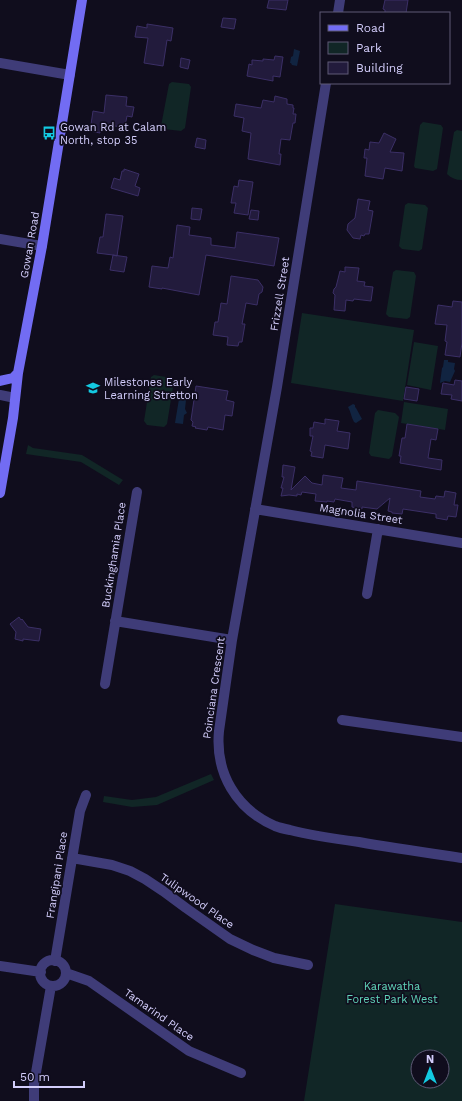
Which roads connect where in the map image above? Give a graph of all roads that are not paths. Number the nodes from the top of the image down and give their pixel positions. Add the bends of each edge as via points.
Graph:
1 (82, 0) edge
2 (340, 0) edge
3 (338, 12) edge
4 (0, 63) edge
5 (70, 75) junction
6 (326, 84) edge
7 (0, 239) edge
8 (42, 246) junction
9 (18, 373) junction
10 (0, 381) edge
11 (0, 396) edge
12 (15, 398) junction
13 (137, 492) dead end
14 (0, 494) edge
15 (255, 509) junction
16 (378, 529) junction
17 (462, 543) edge
18 (367, 594) dead end
19 (116, 621) junction
20 (232, 640) junction
21 (105, 684) dead end
22 (342, 720) dead end
23 (462, 737) edge
24 (86, 795) dead end
25 (72, 858) junction
26 (462, 858) edge
27 (55, 961) junction
28 (308, 965) dead end
29 (0, 966) edge
30 (41, 972) junction
31 (66, 973) junction
32 (51, 986) junction
33 (241, 1073) dead end
34 (34, 1101) edge

1 - 5 main road, Gowan Road
2 - 3 street
4 - 5 street
5 - 8 main road, Gowan Road
6 - 15 street, Frizzell Street
7 - 8 street
8 - 9 main road, Gowan Road
9 - 10 main road via 13,378
9 - 12 main road, Gowan Road
11 - 12 street
12 - 14 main road, Gowan Road
13 - 19 street, Buckinghamia Place
15 - 16 street, Magnolia Street
15 - 20 street, Poinciana Crescent
16 - 17 street, Magnolia Street
16 - 18 street
19 - 20 street, Buckinghamia Place
19 - 21 street, Buckinghamia Place
20 - 26 street, Poinciana Crescent via 218,743 219,760 230,788 243,804 259,818 276,827 302,834
22 - 23 street
24 - 25 street, Frangipani Place via 80,811
25 - 27 street, Frangipani Place
25 - 28 street, Tulipwood Place via 130,871 163,891 230,939 274,958
27 - 30 street via 44,965
27 - 31 street via 63,965
29 - 30 street
30 - 32 street via 42,980
31 - 32 street via 60,984
31 - 33 street, Tamarind Place via 89,981 190,1051
32 - 34 street via 34,1084

